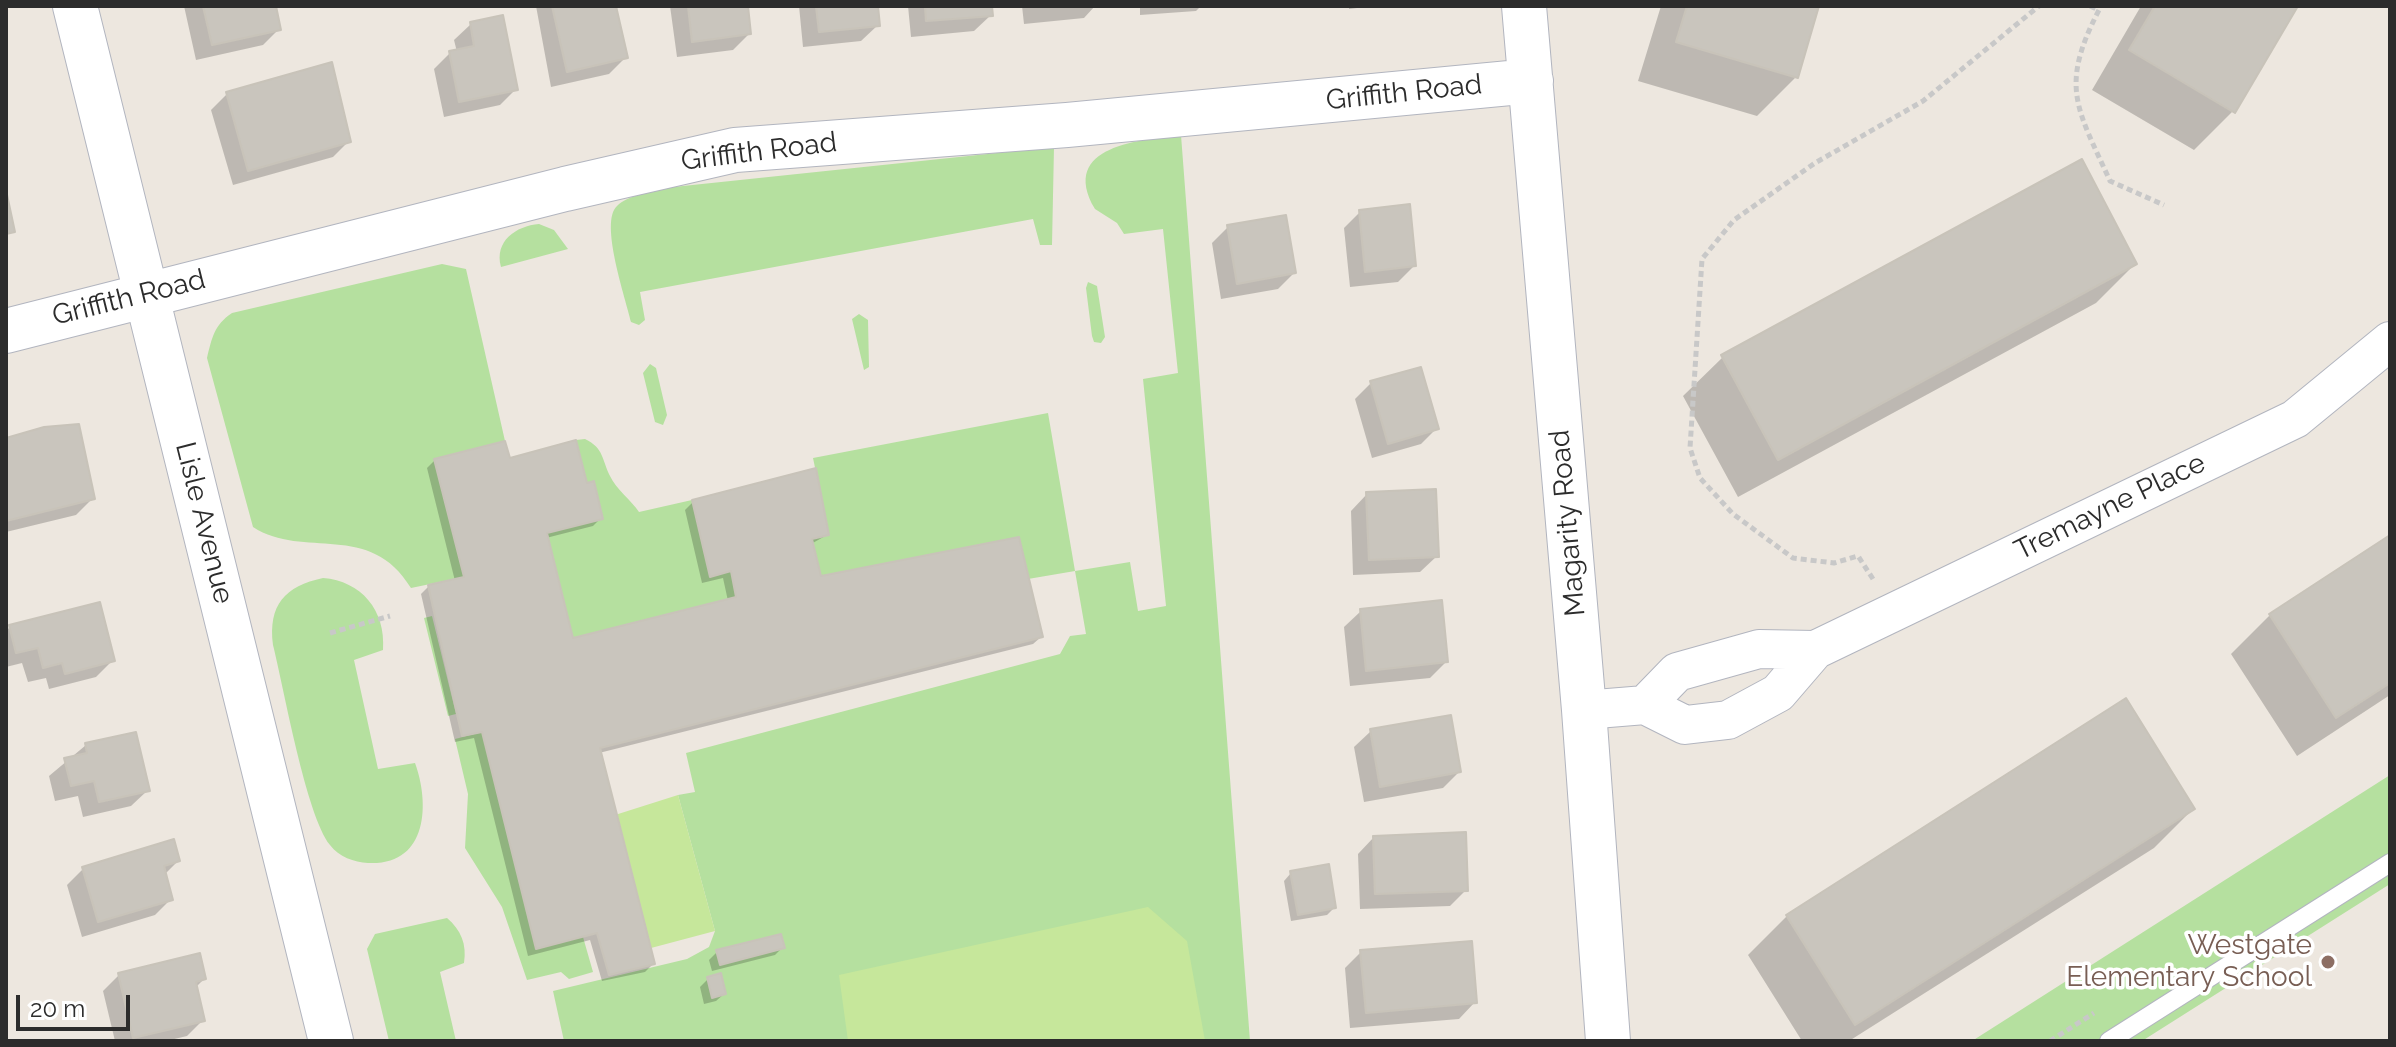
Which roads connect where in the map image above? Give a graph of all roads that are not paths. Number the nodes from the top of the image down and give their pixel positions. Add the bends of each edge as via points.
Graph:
1 (75, 6) edge
2 (1524, 6) edge
3 (1531, 81) junction
4 (146, 294) junction
5 (6, 331) edge
6 (2390, 341) edge
7 (1815, 650) junction
8 (1645, 705) junction
9 (1584, 710) junction
10 (2390, 863) edge
11 (331, 1041) edge
12 (1608, 1041) edge
13 (2109, 1041) edge

1 - 4 street, Lisle Avenue
2 - 3 street, Magarity Road
3 - 4 street, Griffith Road via 735,150
3 - 9 street, Magarity Road
4 - 5 street, Griffith Road
4 - 11 street, Lisle Avenue
6 - 7 street, Tremayne Place via 2295,419
7 - 8 street, Tremayne Place via 1759,649 1677,672
7 - 8 street, Tremayne Place via 1778,693 1728,720 1685,725
8 - 9 street
9 - 12 street, Magarity Road
10 - 13 lane

